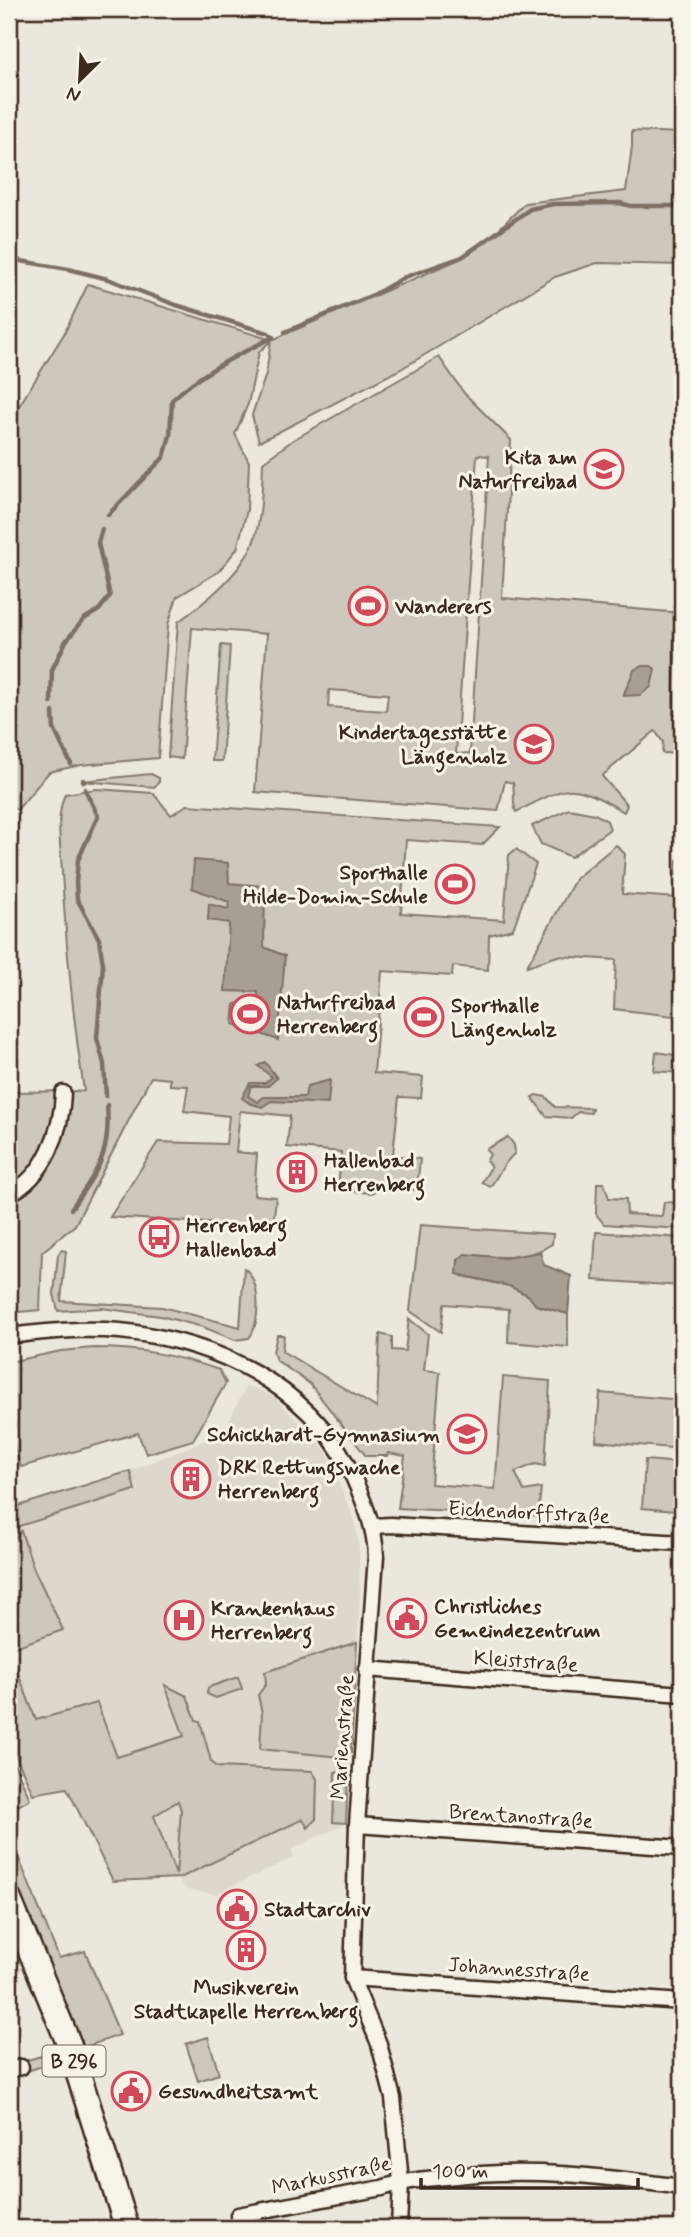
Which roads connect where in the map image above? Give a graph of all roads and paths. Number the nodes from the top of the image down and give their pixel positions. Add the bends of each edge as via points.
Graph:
1 (63, 1093) dead end
2 (9, 1194) edge
3 (9, 1336) edge
4 (373, 1527) junction
5 (682, 1543) edge
6 (368, 1669) junction
7 (682, 1694) edge
8 (357, 1825) junction
9 (682, 1848) edge
10 (9, 1899) edge
11 (352, 1978) junction
12 (682, 2002) edge
13 (401, 2182) junction
14 (682, 2187) edge
15 (238, 2215) dead end
16 (127, 2228) edge
17 (399, 2228) edge

1 - 2 street via 62,1112 49,1150 38,1168
3 - 4 street, Marienstraße via 55,1330 146,1334 214,1352 252,1370 301,1405 329,1435 349,1468
4 - 5 street, Eichendorffstraße via 404,1525
4 - 6 street, Marienstraße via 376,1556
6 - 7 street, Kleiststraße
6 - 8 street, Marienstraße
8 - 9 street, Brentanostraße
8 - 11 street, Marienstraße
10 - 16 main road, B 296 via 69,2044
11 - 12 street, Johannesstraße
11 - 13 street, Marienstraße via 379,2044 393,2098
13 - 14 street, Markusstraße via 493,2171 586,2174
13 - 15 street, Markusstraße
13 - 17 street, Marienstraße

